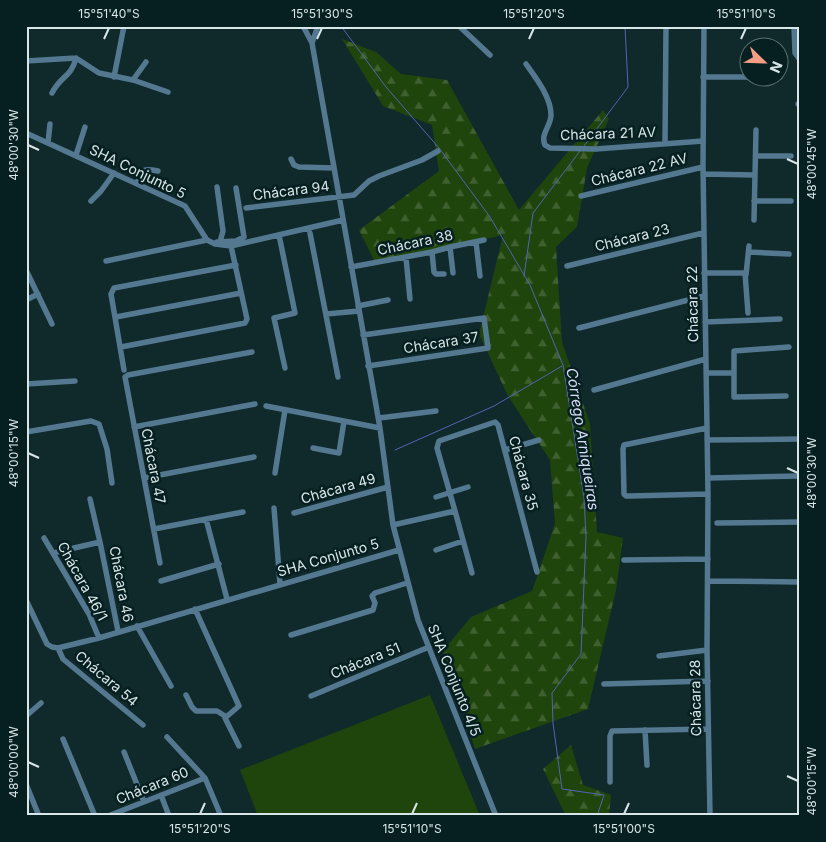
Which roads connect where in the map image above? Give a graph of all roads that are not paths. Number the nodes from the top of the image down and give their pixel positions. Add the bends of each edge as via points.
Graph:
1 (124, 26) edge
2 (303, 26) edge
3 (318, 26) edge
4 (460, 26) edge
5 (666, 26) edge
6 (704, 26) edge
7 (794, 26) edge
8 (312, 43) junction
9 (490, 55) dead end
10 (76, 58) junction
11 (800, 60) edge
12 (26, 61) edge
13 (146, 62) dead end
14 (526, 64) dead end
15 (114, 77) junction
16 (703, 77) junction
17 (738, 77) edge
18 (133, 80) junction
19 (168, 92) dead end
20 (52, 93) dead end
21 (50, 124) dead end
22 (85, 127) dead end
23 (756, 130) dead end
24 (26, 133) edge
25 (703, 141) junction
26 (48, 143) junction
27 (665, 144) junction
28 (438, 151) dead end
29 (76, 155) junction
30 (756, 156) junction
31 (791, 156) dead end
32 (291, 159) dead end
33 (703, 167) junction
34 (334, 168) junction
35 (158, 171) dead end
36 (114, 173) junction
37 (703, 174) junction
38 (755, 175) junction
39 (137, 183) junction
40 (217, 187) dead end
41 (236, 188) dead end
42 (581, 196) dead end
43 (339, 197) junction
44 (790, 200) dead end
45 (91, 201) dead end
46 (754, 201) junction
47 (246, 208) dead end
48 (343, 220) junction
49 (754, 220) dead end
50 (310, 233) dead end
51 (703, 233) junction
52 (279, 236) junction
53 (207, 240) junction
54 (484, 240) dead end
55 (476, 242) junction
56 (218, 243) junction
57 (231, 246) junction
58 (450, 247) junction
59 (432, 252) junction
60 (789, 254) dead end
61 (406, 258) junction
62 (106, 261) dead end
63 (236, 265) junction
64 (567, 266) dead end
65 (351, 267) junction
66 (26, 270) edge
67 (453, 273) dead end
68 (704, 273) junction
69 (444, 274) dead end
70 (746, 275) junction
71 (480, 276) dead end
72 (241, 293) junction
73 (38, 294) junction
74 (704, 296) junction
75 (26, 300) edge
76 (388, 300) dead end
77 (410, 300) dead end
78 (358, 308) junction
79 (748, 313) dead end
80 (326, 314) junction
81 (116, 317) junction
82 (780, 319) dead end
83 (705, 322) junction
84 (52, 324) dead end
85 (579, 328) dead end
86 (363, 335) junction
87 (121, 347) junction
88 (789, 347) dead end
89 (252, 352) dead end
90 (706, 359) junction
91 (368, 366) junction
92 (285, 368) dead end
93 (126, 372) junction
94 (706, 373) junction
95 (734, 373) junction
96 (338, 378) dead end
97 (75, 381) dead end
98 (26, 384) edge
99 (594, 390) dead end
100 (786, 396) dead end
101 (255, 404) dead end
102 (266, 406) dead end
103 (286, 410) junction
104 (436, 411) dead end
105 (378, 418) junction
106 (344, 421) junction
107 (134, 427) junction
108 (380, 428) junction
109 (707, 428) junction
110 (26, 432) edge
111 (800, 439) edge
112 (540, 440) dead end
113 (707, 440) junction
114 (313, 448) dead end
115 (505, 450) junction
116 (254, 457) dead end
117 (275, 473) dead end
118 (800, 476) edge
119 (144, 478) junction
120 (708, 478) junction
121 (112, 483) dead end
122 (388, 487) junction
123 (468, 488) dead end
124 (450, 492) junction
125 (708, 494) junction
126 (436, 497) dead end
127 (90, 500) dead end
128 (274, 508) dead end
129 (455, 511) junction
130 (243, 512) dead end
131 (294, 513) dead end
132 (206, 519) junction
133 (800, 522) edge
134 (718, 523) dead end
135 (393, 525) junction
136 (154, 529) junction
137 (44, 538) dead end
138 (464, 541) junction
139 (100, 542) junction
140 (400, 550) junction
141 (436, 550) dead end
142 (57, 552) dead end
143 (708, 559) junction
144 (624, 560) dead end
145 (160, 563) dead end
146 (219, 564) junction
147 (537, 572) dead end
148 (472, 573) dead end
149 (708, 580) junction
150 (161, 581) dead end
151 (800, 582) edge
152 (280, 584) junction
153 (408, 584) junction
154 (228, 599) junction
155 (26, 600) edge
156 (195, 609) junction
157 (137, 626) junction
158 (118, 632) junction
159 (290, 635) dead end
160 (99, 638) junction
161 (429, 647) junction
162 (58, 648) junction
163 (707, 650) junction
164 (658, 656) dead end
165 (708, 681) junction
166 (604, 684) dead end
167 (171, 686) dead end
168 (186, 695) dead end
169 (311, 696) dead end
170 (41, 703) dead end
171 (26, 716) edge
172 (225, 716) junction
173 (143, 725) dead end
174 (708, 729) junction
175 (645, 730) junction
176 (166, 737) dead end
177 (63, 739) dead end
178 (239, 746) dead end
179 (124, 752) dead end
180 (647, 765) dead end
181 (205, 778) junction
182 (610, 782) dead end
183 (26, 784) edge
184 (161, 795) junction
185 (144, 802) junction
186 (122, 813) edge
187 (39, 816) edge
188 (94, 816) edge
189 (108, 816) edge
190 (169, 816) edge
191 (221, 816) edge
192 (496, 816) edge
193 (710, 816) edge

1 - 15 street
2 - 8 street
3 - 8 street
4 - 9 street
5 - 27 street
6 - 16 street, Chácara 22
7 - 11 street via 795,53
8 - 34 street, SHA Conjunto 5
10 - 12 street
10 - 15 street via 99,74
10 - 20 street via 72,70 59,81
13 - 18 street
14 - 27 street, Chácara 21 AV via 549,104 550,120 543,138 550,148 596,149
15 - 18 street
16 - 17 street
16 - 25 street, Chácara 22
18 - 19 street
21 - 26 street
22 - 29 street
23 - 30 street
24 - 26 street, SHA Conjunto 5
25 - 27 street, Chácara 21 AV
25 - 33 street, Chácara 22
26 - 29 street, SHA Conjunto 5
28 - 43 street, Chácara 94 via 369,181 354,195
29 - 36 street, SHA Conjunto 5
30 - 31 street
30 - 38 street
32 - 34 street via 298,167
33 - 37 street, Chácara 22
33 - 42 street, Chácara 22 AV
34 - 43 street, SHA Conjunto 5
35 - 39 street via 143,170
36 - 39 street, SHA Conjunto 5
36 - 45 street
37 - 38 street
37 - 51 street, Chácara 22
38 - 46 street
39 - 53 street, SHA Conjunto 5 via 184,206
40 - 56 street via 223,232
41 - 56 street via 244,237
43 - 47 street, Chácara 94
43 - 48 street, SHA Conjunto 5
44 - 46 street
46 - 49 street
48 - 52 street, SHA Conjunto 5
48 - 65 street, SHA Conjunto 5
50 - 80 street
51 - 64 street, Chácara 23
51 - 68 street, Chácara 22
52 - 57 street, SHA Conjunto 5
52 - 92 street via 295,313 274,318
53 - 56 street, SHA Conjunto 5
53 - 62 street
54 - 55 street, Chácara 38
55 - 58 street, Chácara 38
55 - 71 street
56 - 57 street, SHA Conjunto 5
57 - 63 street
58 - 59 street, Chácara 38
58 - 67 street
59 - 61 street, Chácara 38
59 - 69 street via 434,272
60 - 70 street via 749,249
61 - 65 street, Chácara 38
61 - 77 street
63 - 72 street
63 - 81 street, Chácara 47 via 114,288 111,294
65 - 78 street, SHA Conjunto 5
66 - 73 street
68 - 70 street via 741,272
68 - 74 street, Chácara 22
70 - 79 street
72 - 81 street
72 - 87 street via 247,318 244,323
73 - 75 street
73 - 84 street
74 - 83 street, Chácara 22
74 - 85 street
76 - 78 street
78 - 80 street
78 - 86 street, SHA Conjunto 5
80 - 96 street
81 - 87 street, Chácara 47
82 - 83 street
83 - 90 street, Chácara 22
86 - 91 street, SHA Conjunto 5
86 - 91 street, Chácara 37 via 484,318 488,348
87 - 93 street, Chácara 47
88 - 95 street via 734,351
89 - 93 street
90 - 94 street, Chácara 22
90 - 99 street
91 - 105 street, SHA Conjunto 5
93 - 107 street, Chácara 47
94 - 95 street
94 - 109 street, Chácara 22
95 - 100 street via 734,398
97 - 98 street
101 - 107 street
102 - 103 street
103 - 106 street
103 - 117 street
104 - 105 street
105 - 108 street, SHA Conjunto 5
106 - 108 street
106 - 114 street via 338,453
107 - 119 street, Chácara 47
108 - 122 street, SHA Conjunto 5
109 - 113 street, Chácara 22
109 - 125 street via 624,445 623,449 626,496
110 - 121 street via 91,421 97,423 101,426 107,449
111 - 113 street
112 - 115 street
113 - 120 street, Chácara 22
115 - 124 street, Chácara 35 via 495,422 439,441 437,448
115 - 147 street, Chácara 35
116 - 119 street
118 - 120 street
119 - 136 street, Chácara 47
120 - 125 street, Chácara 22
122 - 131 street, Chácara 49
122 - 135 street, SHA Conjunto 5
123 - 124 street
124 - 126 street
124 - 129 street, Chácara 35
125 - 143 street, Chácara 22
127 - 139 street, Chácara 46
128 - 152 street
129 - 135 street
129 - 138 street, Chácara 35
130 - 132 street
132 - 136 street
132 - 146 street
133 - 134 street
135 - 140 street, SHA Conjunto 5
136 - 145 street, Chácara 47
137 - 160 street, Chácara 46/1 via 89,614
138 - 141 street
138 - 148 street, Chácara 35
139 - 142 street, Chácara 46
139 - 158 street, Chácara 46
140 - 152 street, SHA Conjunto 5
140 - 153 street, SHA Conjunto 4/5
143 - 144 street
143 - 149 street, Chácara 22
146 - 150 street
146 - 154 street
149 - 151 street
149 - 163 street, Chácara 28
152 - 154 street, SHA Conjunto 5
153 - 159 street via 372,596 373,610
153 - 161 street, SHA Conjunto 4/5 via 415,613
154 - 156 street, SHA Conjunto 5
155 - 162 street via 47,644
156 - 157 street, SHA Conjunto 5
156 - 172 street via 239,706
157 - 158 street, SHA Conjunto 5
157 - 167 street
158 - 160 street, SHA Conjunto 5
160 - 162 street, SHA Conjunto 5
161 - 169 street, Chácara 51
161 - 192 street, SHA Conjunto 4/5
162 - 173 street, Chácara 54 via 63,658
163 - 164 street
163 - 165 street, Chácara 28
165 - 166 street
165 - 174 street, Chácara 28
168 - 172 street via 196,711 217,711
170 - 171 street
172 - 178 street
174 - 175 street
174 - 193 street, Chácara 28
175 - 180 street
175 - 182 street via 611,732
176 - 181 street
177 - 188 street
179 - 185 street
181 - 184 street, Chácara 60
181 - 191 street
183 - 187 street
184 - 185 street, Chácara 60
184 - 190 street
185 - 186 street, Chácara 60
186 - 189 street, Chácara 60

